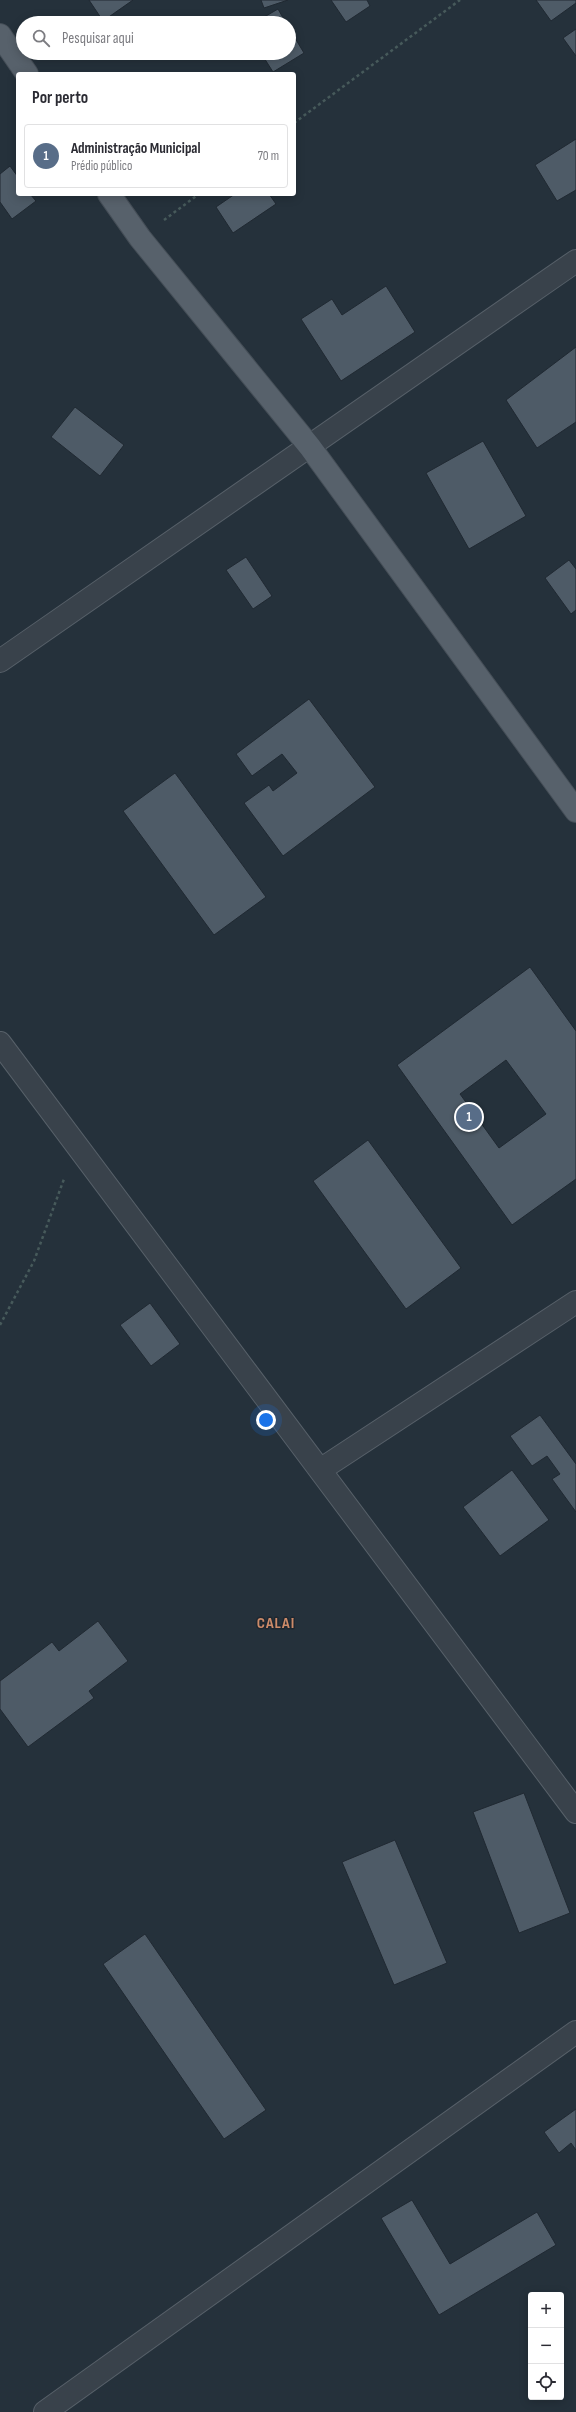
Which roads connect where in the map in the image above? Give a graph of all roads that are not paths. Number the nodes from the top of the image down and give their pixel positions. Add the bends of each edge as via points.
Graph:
1 (0, 35) edge
2 (16, 58) edge
3 (17, 60) edge
4 (26, 72) edge
5 (110, 196) edge
6 (576, 261) edge
7 (310, 448) junction
8 (0, 661) edge
9 (576, 811) edge
10 (0, 1043) edge
11 (576, 1302) edge
12 (320, 1470) junction
13 (576, 1812) edge
14 (576, 2032) edge
15 (46, 2412) edge

1 - 2 main road
3 - 4 main road
5 - 7 main road via 140,238
6 - 7 street
7 - 8 street
7 - 9 main road
10 - 12 street
11 - 12 street
12 - 13 street
14 - 15 street

